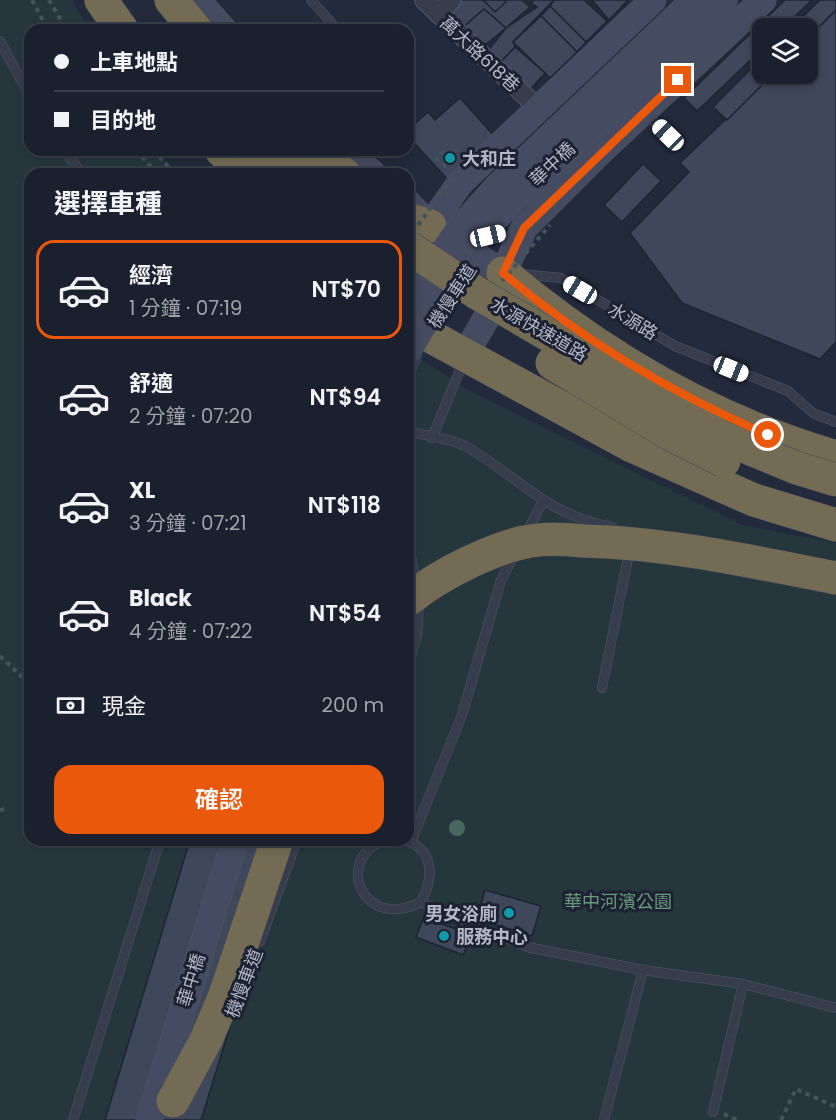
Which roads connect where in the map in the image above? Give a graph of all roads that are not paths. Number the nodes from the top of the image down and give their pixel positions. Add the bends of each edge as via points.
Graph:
1 (81, 0) edge
2 (101, 0) edge
3 (124, 0) edge
4 (148, 0) edge
5 (171, 0) edge
6 (197, 0) edge
7 (311, 0) edge
8 (424, 0) edge
9 (452, 0) edge
10 (653, 0) edge
11 (694, 0) edge
12 (764, 0) edge
13 (724, 8) edge
14 (438, 14) junction
15 (97, 24) edge
16 (118, 24) edge
17 (142, 24) edge
18 (166, 24) edge
19 (191, 24) edge
20 (219, 24) edge
21 (333, 24) edge
22 (0, 41) edge
23 (24, 86) edge
24 (573, 100) dead end
25 (538, 108) junction
26 (644, 112) junction
27 (668, 135) dead end
28 (206, 156) edge
29 (227, 156) edge
30 (257, 156) edge
31 (288, 156) edge
32 (322, 156) edge
33 (352, 156) edge
34 (218, 168) edge
35 (240, 168) edge
36 (270, 168) edge
37 (302, 168) edge
38 (337, 168) edge
39 (366, 168) edge
40 (457, 173) junction
41 (532, 197) dead end
42 (524, 228) junction
43 (414, 265) edge
44 (414, 267) edge
45 (414, 268) edge
46 (496, 268) junction
47 (414, 269) edge
48 (414, 270) edge
49 (414, 270) edge
50 (414, 272) edge
51 (414, 341) edge
52 (465, 355) junction
53 (414, 363) edge
54 (836, 422) edge
55 (414, 433) edge
56 (432, 438) junction
57 (836, 457) edge
58 (836, 480) edge
59 (543, 501) junction
60 (836, 502) edge
61 (836, 525) edge
62 (624, 529) dead end
63 (634, 531) dead end
64 (674, 533) joint
65 (537, 540) junction
66 (836, 568) edge
67 (414, 573) edge
68 (836, 578) edge
69 (414, 596) edge
70 (414, 645) edge
71 (602, 688) dead end
72 (414, 825) edge
73 (158, 846) edge
74 (233, 846) edge
75 (250, 846) edge
76 (275, 846) edge
77 (295, 846) edge
78 (375, 846) edge
79 (413, 846) edge
80 (421, 902) junction
81 (257, 949) dead end
82 (643, 970) junction
83 (742, 984) junction
84 (176, 997) dead end
85 (836, 1008) edge
86 (713, 1112) dead end
87 (163, 1114) edge
88 (73, 1120) edge
89 (139, 1120) edge
90 (604, 1120) edge

1 - 15 highway
2 - 16 highway
3 - 17 highway
4 - 18 highway
5 - 19 highway
6 - 20 main road
7 - 21 lane
8 - 14 street, 萬大路618巷
9 - 14 street
10 - 25 main road
11 - 45 main road, 華中橋, bridge via 497,187 440,257
12 - 26 main road
13 - 41 lane
13 - 51 main road, 華中橋, bridge via 521,193 472,243
14 - 25 street, 萬大路618巷
22 - 23 lane
24 - 44 lane via 504,166
25 - 40 main road
26 - 27 lane
26 - 42 main road
28 - 34 highway
29 - 35 highway
30 - 36 highway
31 - 37 highway
32 - 38 highway
33 - 39 main road
40 - 42 main road via 460,215 488,236
40 - 43 main road
42 - 46 main road
46 - 47 main road, 水源路
46 - 52 main road via 499,296
46 - 53 lane, 機慢車道, bridge via 472,262 434,321
46 - 54 lane, 水源路 via 561,279 675,346 788,392 813,413
46 - 57 highway via 578,331 656,381 786,442
48 - 58 highway, 水源快速道路, bridge via 477,293 722,437
49 - 60 highway, 水源快速道路, bridge via 670,434 725,461
50 - 52 highway
52 - 56 lane
52 - 61 highway via 632,446 754,500
55 - 56 lane
56 - 59 lane via 465,445
59 - 62 lane via 583,522
59 - 72 lane via 501,580 462,715
63 - 71 lane
64 - 65 highway, bridge via 608,530
64 - 66 lane
65 - 68 highway, bridge via 614,542 684,550
65 - 69 highway, bridge via 451,570
67 - 70 lane via 420,605
73 - 88 lane
74 - 87 main road, 華中橋
75 - 87 main road, 華中橋
76 - 87 highway via 225,995 206,1040
77 - 81 lane, 機慢車道
78 - 80 lane via 360,861 360,887 366,898 387,910 399,911
79 - 80 lane via 427,858 430,869 431,881
80 - 82 lane via 527,947
82 - 83 lane
82 - 90 lane
83 - 85 lane
83 - 86 lane
84 - 89 lane

